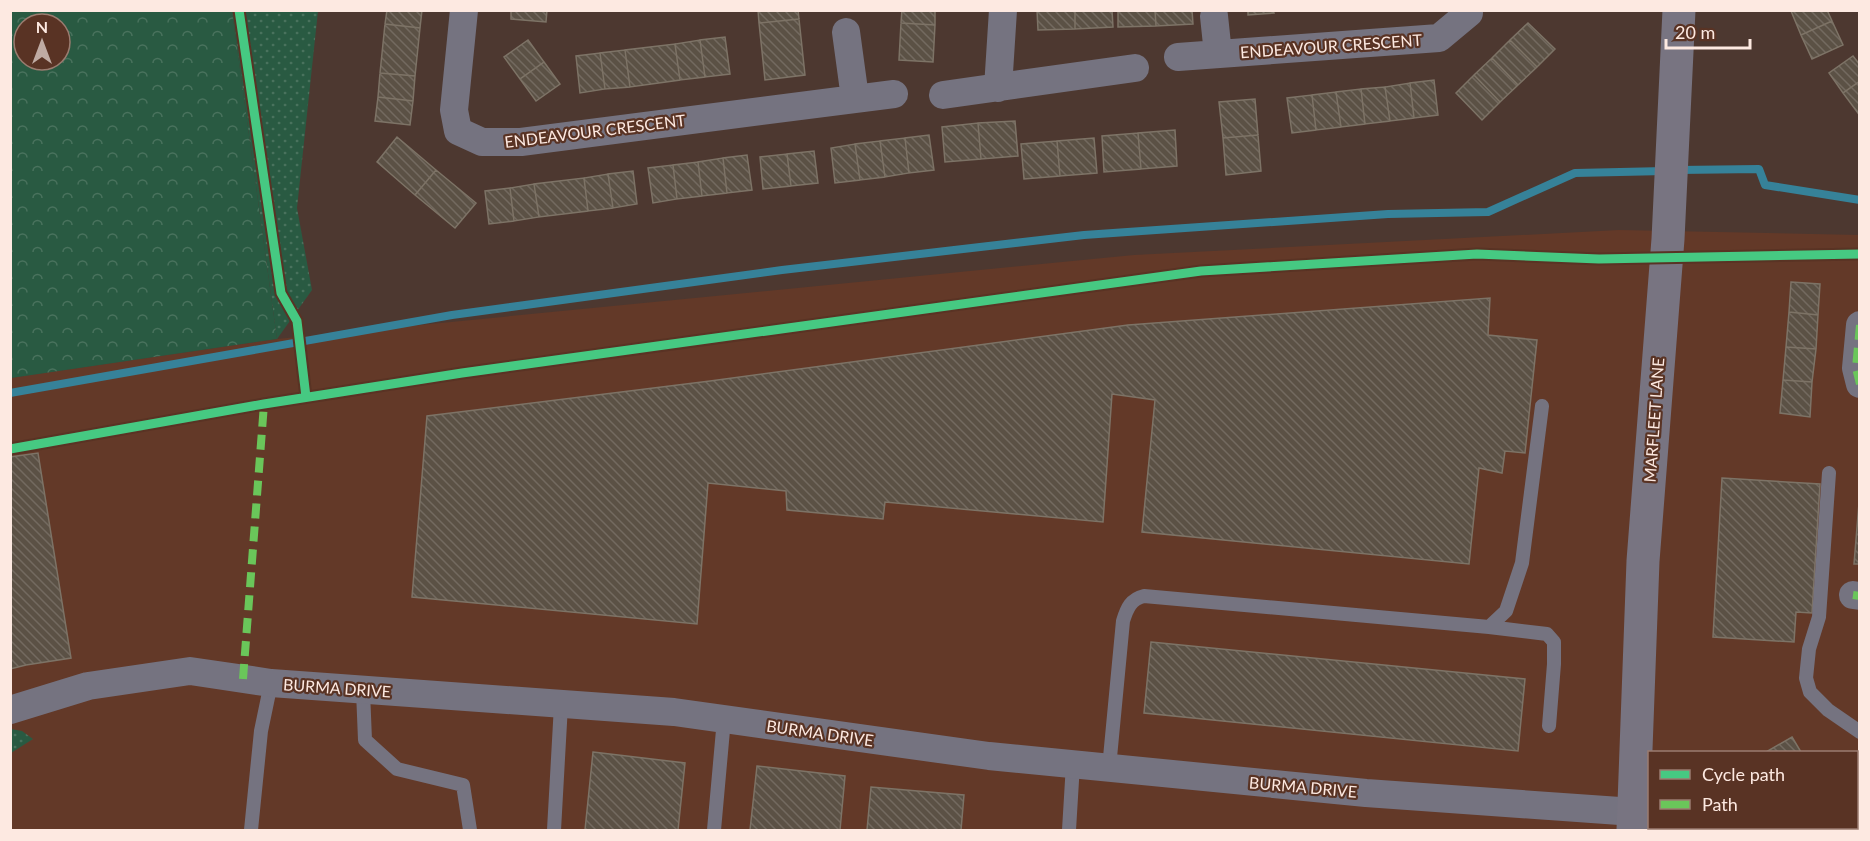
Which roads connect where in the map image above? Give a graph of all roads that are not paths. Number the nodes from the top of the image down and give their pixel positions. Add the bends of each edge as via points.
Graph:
1 (464, 10) edge
2 (1004, 10) edge
3 (1469, 10) edge
4 (1679, 10) edge
5 (1214, 16) dead end
6 (846, 32) dead end
7 (1218, 54) junction
8 (1178, 57) dead end
9 (1135, 68) dead end
10 (998, 88) junction
11 (894, 93) dead end
12 (943, 95) dead end
13 (855, 98) junction
14 (1860, 325) edge
15 (1860, 384) edge
16 (1542, 406) dead end
17 (1829, 473) dead end
18 (1490, 627) junction
19 (271, 683) junction
20 (363, 691) junction
21 (561, 705) junction
22 (10, 710) edge
23 (724, 719) junction
24 (1549, 726) dead end
25 (1860, 732) edge
26 (1073, 764) junction
27 (1109, 768) junction
28 (1633, 821) edge
29 (251, 831) edge
30 (470, 831) edge
31 (554, 831) edge
32 (714, 831) edge
33 (1069, 831) edge

1 - 13 street, ENDEAVOUR CRESCENT via 454,110 458,131 482,142 521,142
2 - 10 street
3 - 7 street, ENDEAVOUR CRESCENT via 1439,38
4 - 28 street, MARFLEET LANE via 1668,239 1643,561
5 - 7 street, ENDEAVOUR CRESCENT
6 - 13 street
7 - 8 street, ENDEAVOUR CRESCENT
9 - 10 street
10 - 12 street
11 - 13 street, ENDEAVOUR CRESCENT
14 - 15 street via 1856,368
16 - 18 lane via 1522,562 1506,611
17 - 25 lane via 1819,616 1809,649 1806,678 1810,692 1828,710
18 - 24 lane via 1547,634 1554,642
18 - 27 lane via 1139,597 1128,606 1124,621
19 - 20 street, BURMA DRIVE
19 - 22 street, BURMA DRIVE via 190,671 87,686
19 - 29 lane via 261,731
20 - 21 street, BURMA DRIVE
20 - 30 lane via 365,740 397,769 464,785
21 - 23 street, BURMA DRIVE
21 - 31 lane
23 - 26 street, BURMA DRIVE
23 - 32 lane
26 - 27 street, BURMA DRIVE
26 - 33 lane
27 - 28 street, BURMA DRIVE

